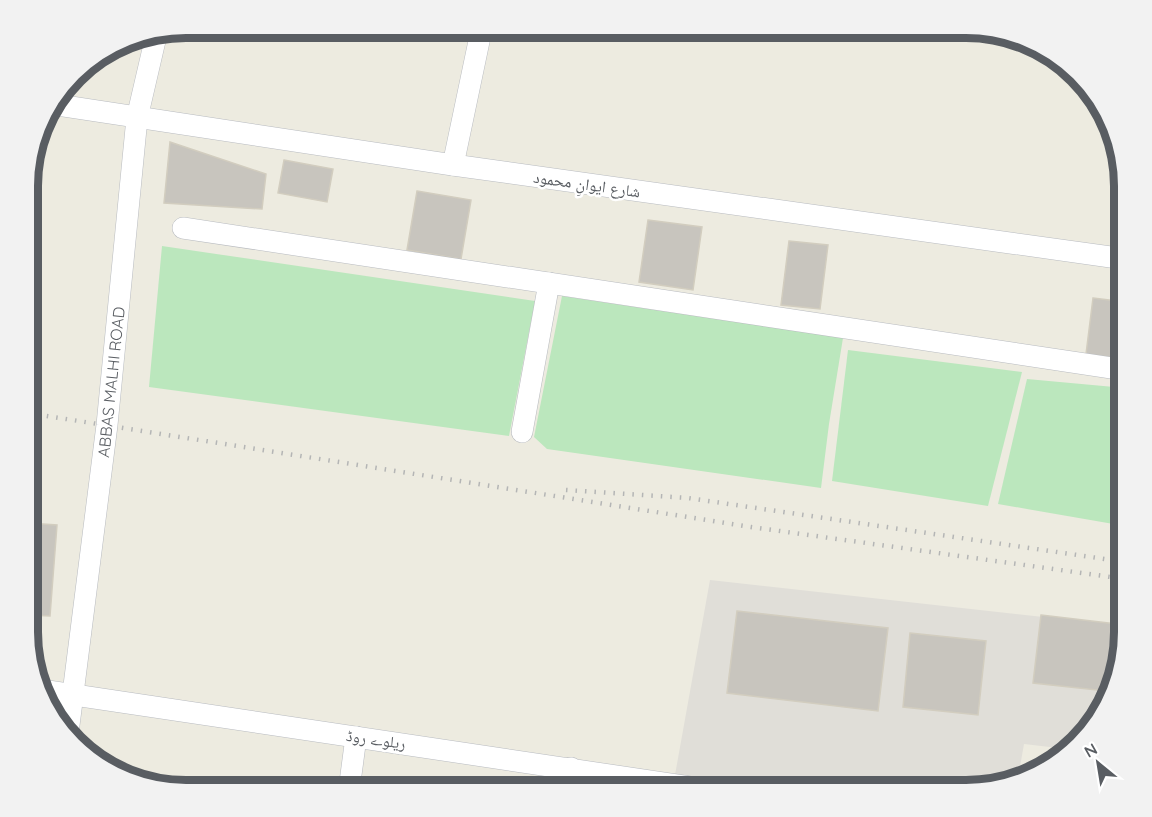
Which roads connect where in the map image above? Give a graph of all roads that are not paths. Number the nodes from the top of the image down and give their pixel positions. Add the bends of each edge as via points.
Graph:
1 (480, 38) edge
2 (156, 41) edge
3 (61, 106) edge
4 (137, 118) junction
5 (453, 165) junction
6 (183, 228) dead end
7 (1114, 258) edge
8 (549, 283) junction
9 (1114, 368) edge
10 (522, 432) dead end
11 (51, 691) edge
12 (73, 695) junction
13 (69, 723) edge
14 (356, 737) junction
15 (572, 768) junction
16 (350, 779) edge
17 (570, 779) edge
18 (645, 780) edge

1 - 5 street
2 - 4 street, ABBAS MALHI ROAD
3 - 4 street, شارع ایوانِ محمود
4 - 5 street, شارع ایوانِ محمود
4 - 12 street, ABBAS MALHI ROAD via 107,425
5 - 7 street, شارع ایوانِ محمود
6 - 8 street
8 - 9 street
8 - 10 street
11 - 12 street, ریلوے روڈ
12 - 13 street, ABBAS MALHI ROAD
12 - 14 street, ریلوے روڈ
14 - 15 street, ریلوے روڈ
14 - 16 street
15 - 17 street
15 - 18 street, ریلوے روڈ

